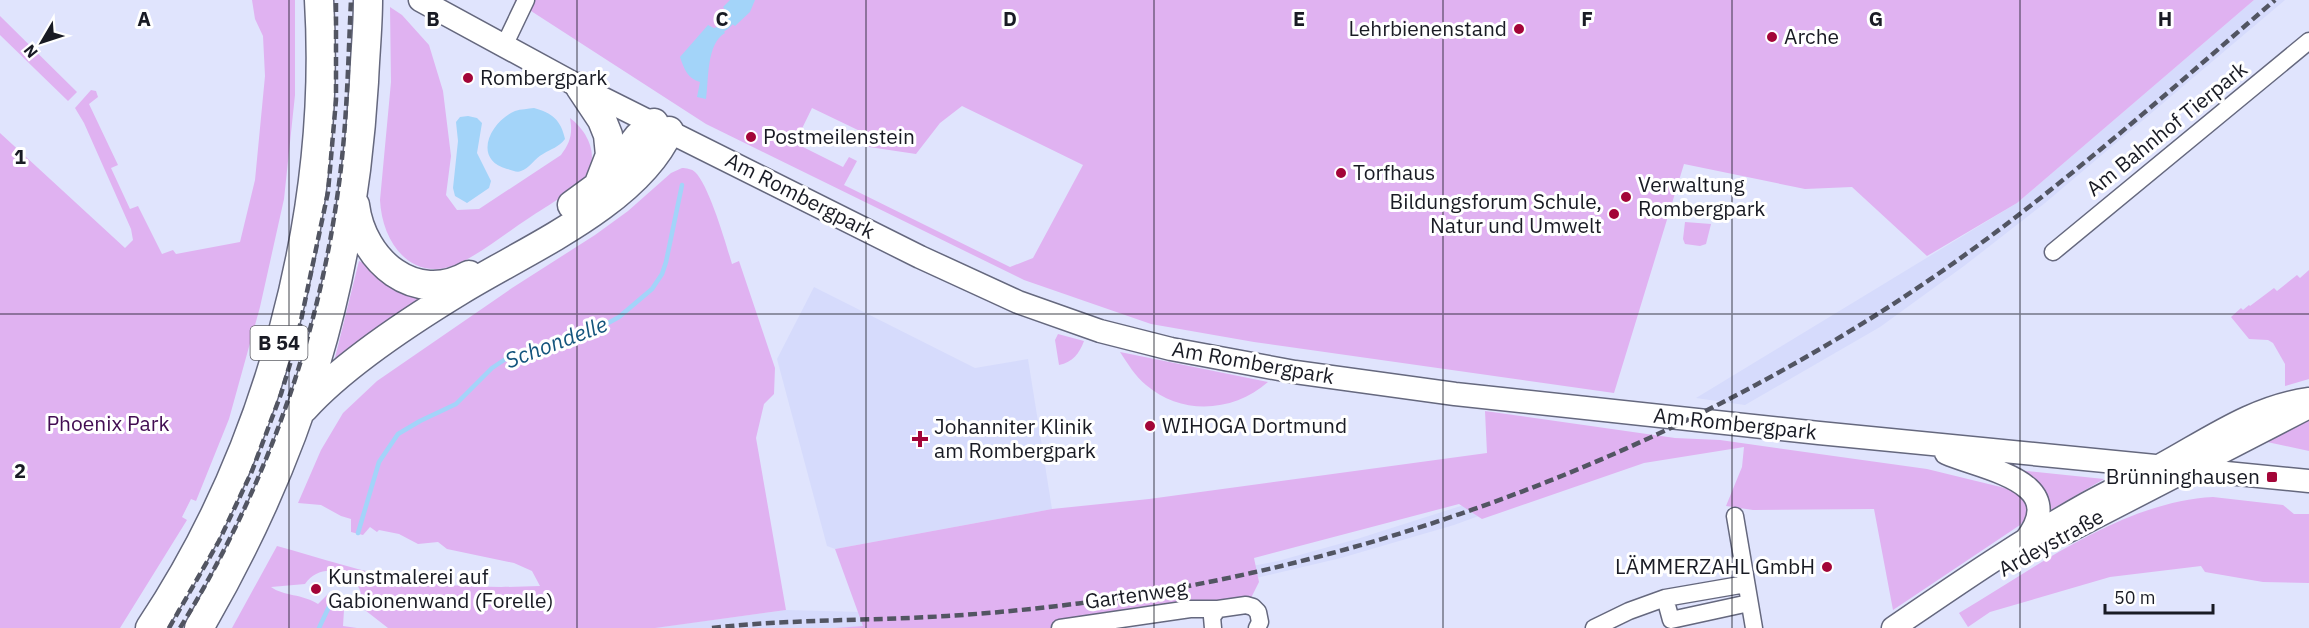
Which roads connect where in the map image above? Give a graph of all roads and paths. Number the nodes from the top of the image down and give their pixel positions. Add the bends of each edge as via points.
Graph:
1 (320, 0) edge
2 (420, 0) edge
3 (526, 0) edge
4 (368, 4) edge
5 (2309, 41) edge
6 (504, 45) junction
7 (580, 87) junction
8 (661, 127) junction
9 (598, 186) junction
10 (353, 189) junction
11 (2053, 252) dead end
12 (2309, 399) edge
13 (2309, 407) edge
14 (301, 412) junction
15 (1920, 442) junction
16 (2160, 466) junction
17 (2192, 468) junction
18 (2309, 481) edge
19 (1735, 516) dead end
20 (2024, 542) junction
21 (1746, 584) junction
22 (1665, 598) junction
23 (1749, 603) junction
24 (1218, 609) junction
25 (150, 628) edge
26 (199, 628) edge
27 (1060, 628) edge
28 (1213, 628) edge
29 (1257, 628) edge
30 (1594, 628) edge
31 (1754, 628) edge
32 (1893, 628) edge
33 (1916, 628) edge

1 - 25 highway, B 54 via 318,142 289,307 238,461 194,554
2 - 6 main road, Am Rombergpark
3 - 6 street
4 - 10 highway, B 54
5 - 11 street, Am Bahnhof Tierpark
6 - 7 main road, Am Rombergpark
7 - 8 main road, Am Rombergpark
7 - 9 highway via 608,135 609,155
8 - 9 highway via 638,137
8 - 14 highway via 662,146 612,197 540,247 402,329 339,375
8 - 15 main road, Am Rombergpark via 1018,302 1100,331 1171,349 1295,372 1455,394
9 - 10 highway via 457,282 434,286 407,280 381,263 363,234
10 - 14 highway, B 54 via 341,270
12 - 16 main road, Ardeystraße via 2281,404 2228,426
13 - 17 main road, Ardeystraße
14 - 26 highway, B 54 via 254,526
15 - 16 main road, Am Rombergpark
15 - 20 main road, Ardeystraße via 2029,487 2036,497 2037,517
16 - 17 main road, Am Rombergpark
16 - 20 main road, Ardeystraße
17 - 18 main road, Am Rombergpark
17 - 33 main road, Ardeystraße via 2034,551
19 - 21 street
20 - 32 main road, Ardeystraße
21 - 22 street
21 - 23 street
22 - 23 street via 1671,620
22 - 30 street
23 - 31 street
24 - 27 street, Gartenweg via 1190,609
24 - 28 street, Gartenweg via 1212,616
24 - 29 street, Gartenweg via 1250,606 1259,615

